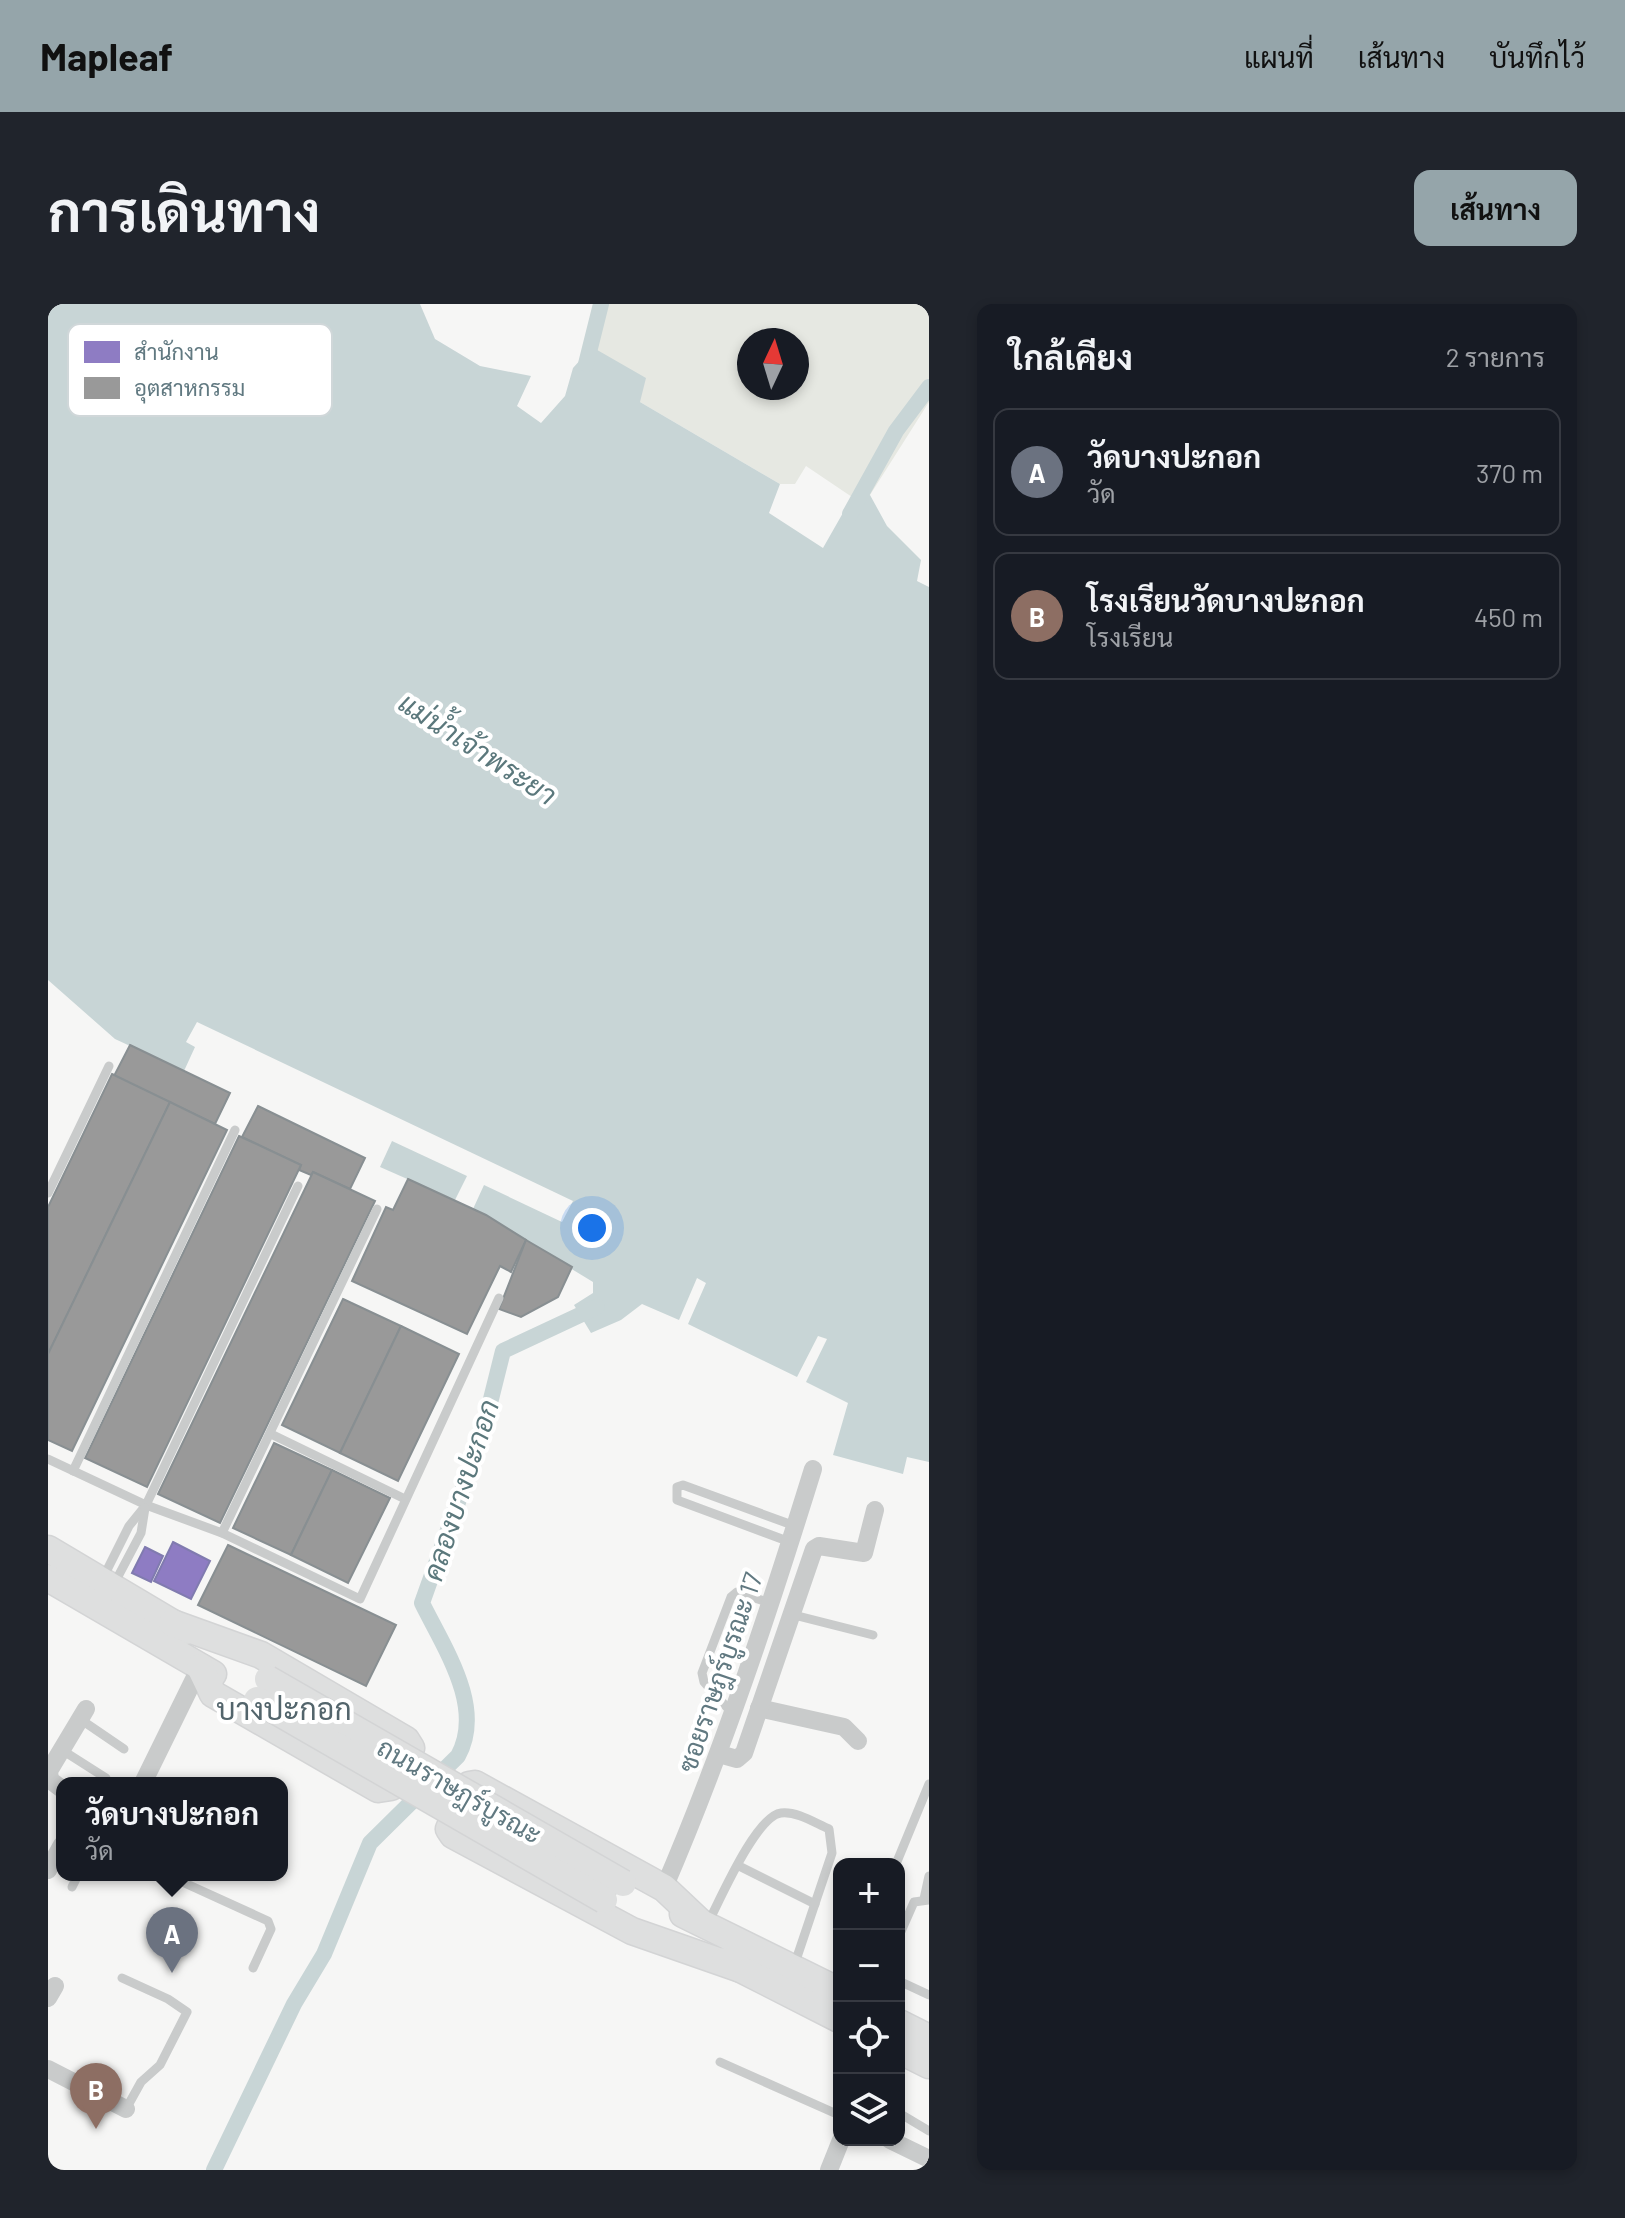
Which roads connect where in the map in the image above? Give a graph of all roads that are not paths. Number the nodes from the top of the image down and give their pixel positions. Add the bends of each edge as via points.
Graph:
1 (109, 1066) dead end
2 (235, 1130) dead end
3 (298, 1186) dead end
4 (48, 1193) edge
5 (377, 1209) dead end
6 (499, 1298) dead end
7 (271, 1434) junction
8 (48, 1459) edge
9 (813, 1469) dead end
10 (73, 1471) junction
11 (405, 1499) junction
12 (146, 1505) junction
13 (875, 1510) dead end
14 (222, 1533) junction
15 (793, 1534) junction
16 (48, 1549) edge
17 (48, 1578) edge
18 (107, 1584) junction
19 (771, 1603) junction
20 (790, 1614) junction
21 (172, 1623) junction
22 (873, 1635) dead end
23 (200, 1667) junction
24 (263, 1689) junction
25 (759, 1708) junction
26 (83, 1714) joint
27 (733, 1714) junction
28 (858, 1741) dead end
29 (124, 1749) dead end
30 (62, 1750) junction
31 (719, 1754) junction
32 (104, 1777) edge
33 (146, 1777) edge
34 (56, 1783) edge
35 (929, 1784) edge
36 (898, 1858) edge
37 (739, 1866) junction
38 (929, 1876) edge
39 (75, 1881) edge
40 (180, 1881) edge
41 (72, 1887) dead end
42 (664, 1888) junction
43 (613, 1892) junction
44 (926, 1899) edge
45 (815, 1904) junction
46 (703, 1924) junction
47 (902, 1930) edge
48 (253, 1968) dead end
49 (738, 1968) junction
50 (793, 1968) junction
51 (122, 1978) dead end
52 (905, 1984) edge
53 (833, 1988) edge
54 (929, 1995) edge
55 (833, 2016) edge
56 (905, 2026) edge
57 (929, 2038) edge
58 (905, 2054) edge
59 (720, 2062) dead end
60 (929, 2065) edge
61 (48, 2069) edge
62 (126, 2109) joint
63 (833, 2112) edge
64 (905, 2117) edge
65 (929, 2131) edge
66 (839, 2146) edge
67 (902, 2146) edge
68 (929, 2159) edge
69 (829, 2170) edge

1 - 4 lane
2 - 10 lane
3 - 12 lane
5 - 7 lane
6 - 11 lane
7 - 11 lane
7 - 14 lane
8 - 10 lane
9 - 15 street, ซอยราษฎร์บูรณะ 17
10 - 12 lane
11 - 14 lane via 360,1599
12 - 14 lane
12 - 18 lane via 129,1526
13 - 20 street via 864,1553 814,1549
15 - 15 lane via 677,1500 677,1487 683,1485
15 - 19 street, ซอยราษฎร์บูรณะ 17
16 - 18 main road, ถนนราษฎร์บูรณะ
17 - 23 main road, ถนนราษฎร์บูรณะ
18 - 21 main road, ถนนราษฎร์บูรณะ
19 - 27 street, ซอยราษฎร์บูรณะ 17
19 - 27 lane via 737,1592 731,1597 702,1673
20 - 22 lane
20 - 25 street
21 - 23 main road via 261,1655 406,1740 411,1748 391,1787 378,1789 213,1694
21 - 24 main road, ถนนราษฎร์บูรณะ
23 - 24 main road, ถนนราษฎร์บูรณะ
23 - 33 street
24 - 43 main road, ถนนราษฎร์บูรณะ, bridge
25 - 28 street via 844,1727
25 - 31 street via 744,1753 737,1759
26 - 29 lane
26 - 30 street
27 - 31 street, ซอยราษฎร์บูรณะ 17
30 - 32 lane
30 - 34 street via 49,1776
31 - 42 street, ซอยราษฎร์บูรณะ 17
35 - 36 lane
37 - 45 lane
37 - 45 lane via 771,1817 799,1815 829,1829 832,1853
37 - 46 lane
38 - 44 lane
39 - 41 lane
40 - 48 lane via 268,1921 271,1929
42 - 46 main road
42 - 49 main road via 475,1784 469,1785 449,1829 632,1931
43 - 46 main road, ถนนราษฎร์บูรณะ
43 - 49 main road, ถนนราษฎร์บูรณะ
44 - 47 lane via 914,1902
45 - 50 lane
46 - 50 main road, ถนนราษฎร์บูรณะ
49 - 55 main road, ถนนราษฎร์บูรณะ
50 - 53 main road, ถนนราษฎร์บูรณะ
51 - 62 lane via 187,2012 160,2065 141,2082
52 - 54 lane
56 - 57 main road
58 - 60 main road
59 - 63 lane
61 - 62 street
64 - 65 lane
66 - 69 street
67 - 68 street

